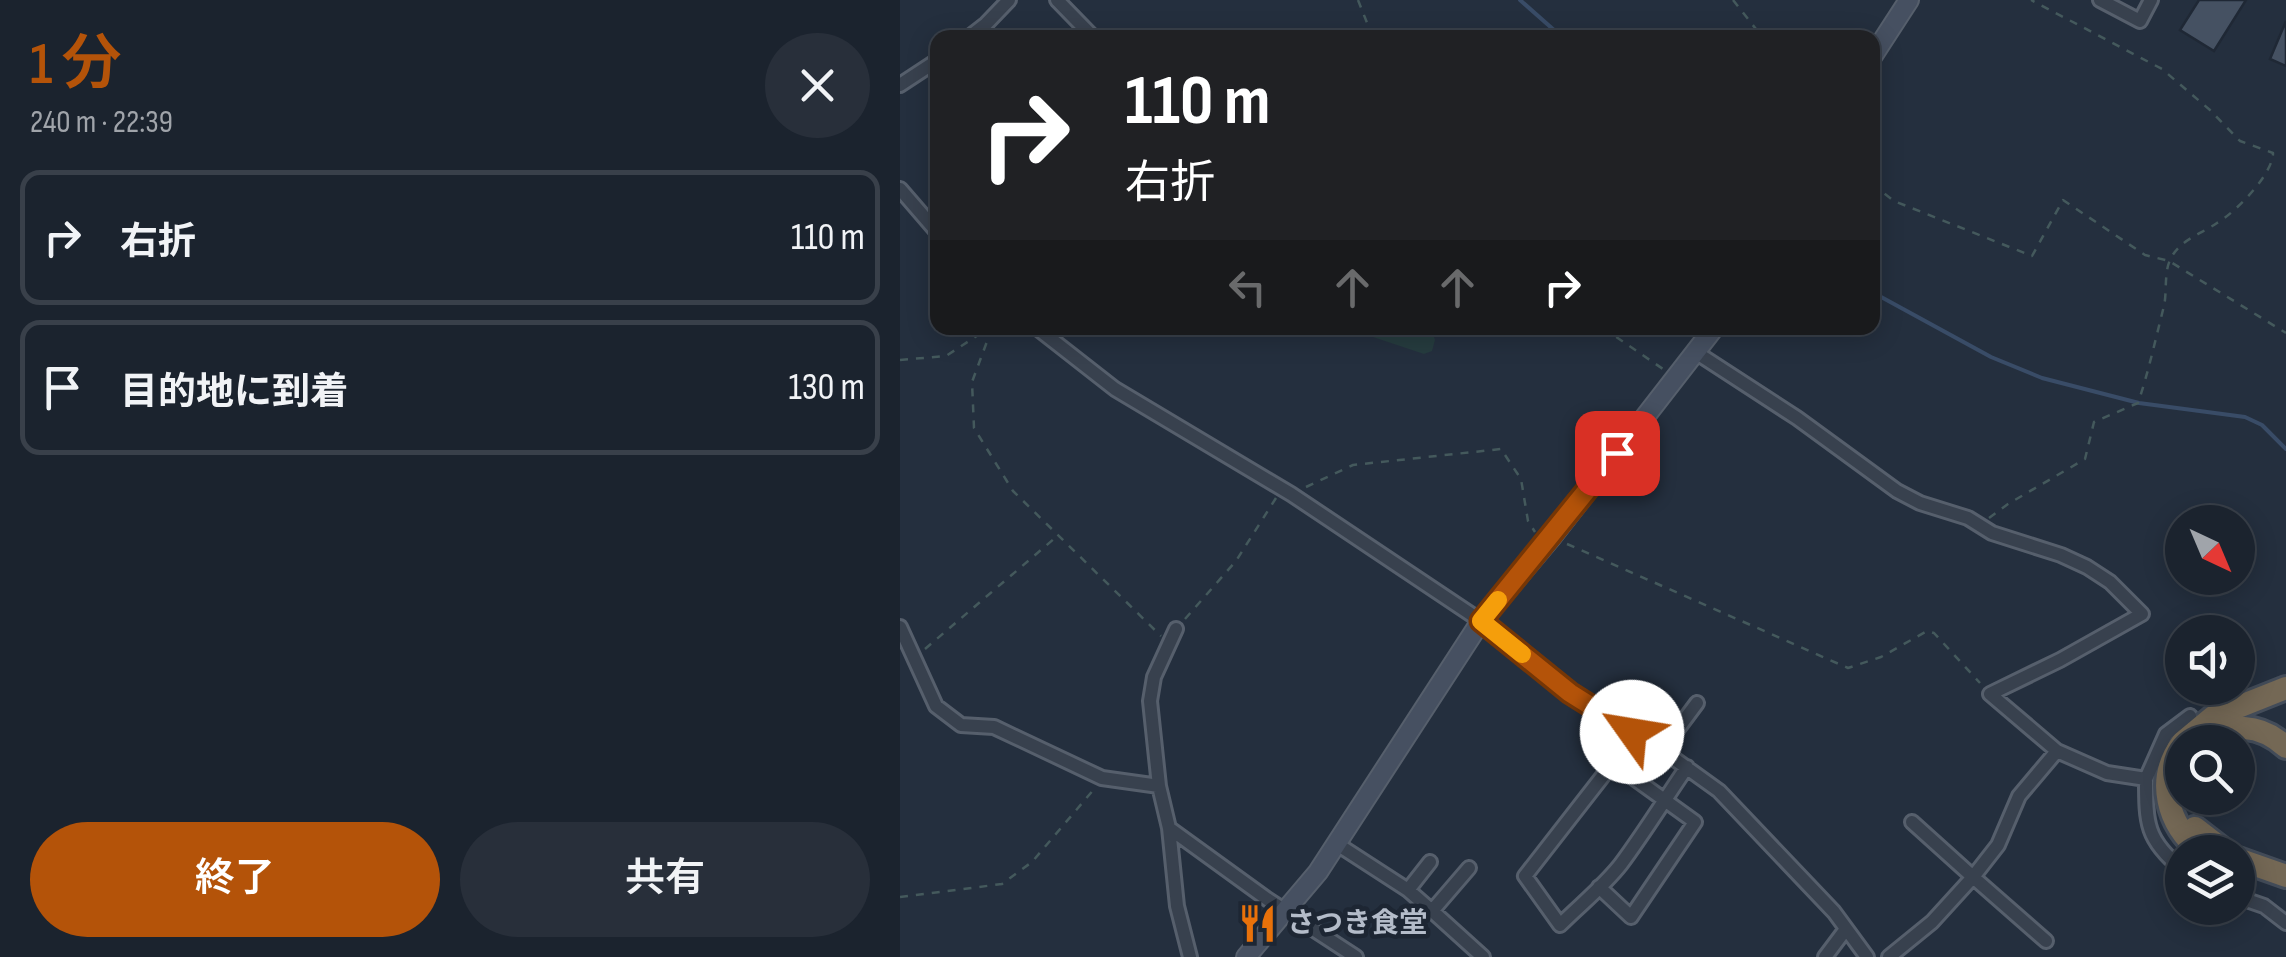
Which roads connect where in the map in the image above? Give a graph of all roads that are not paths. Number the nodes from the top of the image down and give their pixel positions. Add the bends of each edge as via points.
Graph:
1 (1009, 0) edge
2 (1057, 0) edge
3 (1909, 0) edge
4 (2100, 0) edge
5 (2152, 0) edge
6 (978, 30) edge
7 (1086, 30) edge
8 (1880, 45) edge
9 (930, 65) edge
10 (900, 84) edge
11 (900, 188) edge
12 (930, 224) edge
13 (1046, 335) edge
14 (1709, 335) edge
15 (1697, 353) junction
16 (1481, 621) junction
17 (900, 626) edge
18 (1176, 630) road end
19 (2286, 688) edge
20 (1697, 703) dead end
21 (2190, 716) dead end
22 (2205, 725) edge
23 (2255, 729) edge
24 (2286, 748) edge
25 (1662, 750) junction
26 (2057, 751) junction
27 (1686, 767) junction
28 (2146, 780) junction
29 (1160, 786) junction
30 (1665, 799) junction
31 (1912, 822) dead end
32 (1169, 828) junction
33 (1337, 844) junction
34 (2165, 855) edge
35 (1430, 862) dead end
36 (2255, 867) edge
37 (1469, 868) dead end
38 (1973, 877) junction
39 (2255, 877) edge
40 (2285, 883) edge
41 (1599, 886) junction
42 (1408, 890) junction
43 (2255, 903) edge
44 (1287, 910) junction
45 (1430, 910) junction
46 (2286, 923) edge
47 (1846, 929) junction
48 (2046, 941) dead end
49 (1190, 957) edge
50 (1246, 957) edge
51 (1356, 957) edge
52 (1483, 957) edge
53 (1826, 957) edge
54 (1867, 957) edge
55 (1889, 957) edge

1 - 6 street
2 - 7 street
3 - 8 street
4 - 5 street via 2140,21
9 - 10 street
11 - 12 street
13 - 16 street via 1115,389 1286,491
14 - 15 street
15 - 16 street
15 - 26 street via 1897,491 2087,567 2142,614 1990,694
16 - 25 street via 1570,693
16 - 33 street
17 - 29 street via 936,706 961,724 994,727 1102,778
18 - 29 street via 1150,701
19 - 22 highway
20 - 25 street
21 - 28 street via 2166,734
23 - 24 highway
25 - 27 street
26 - 28 street via 2107,773
26 - 38 street via 2020,796 1998,845
27 - 30 street
27 - 47 street via 1720,791
28 - 34 street via 2146,823
29 - 32 street
30 - 41 street
30 - 41 street via 1695,822 1630,916
30 - 41 street via 1613,763 1525,876 1560,925
31 - 38 street
32 - 44 street
32 - 49 street via 1176,906
33 - 42 street
33 - 44 street
35 - 42 street
36 - 40 highway
37 - 45 street
38 - 48 street
38 - 55 street
39 - 40 highway
42 - 45 street
43 - 46 street
44 - 50 street
44 - 51 street
45 - 52 street
47 - 53 street
47 - 54 street

